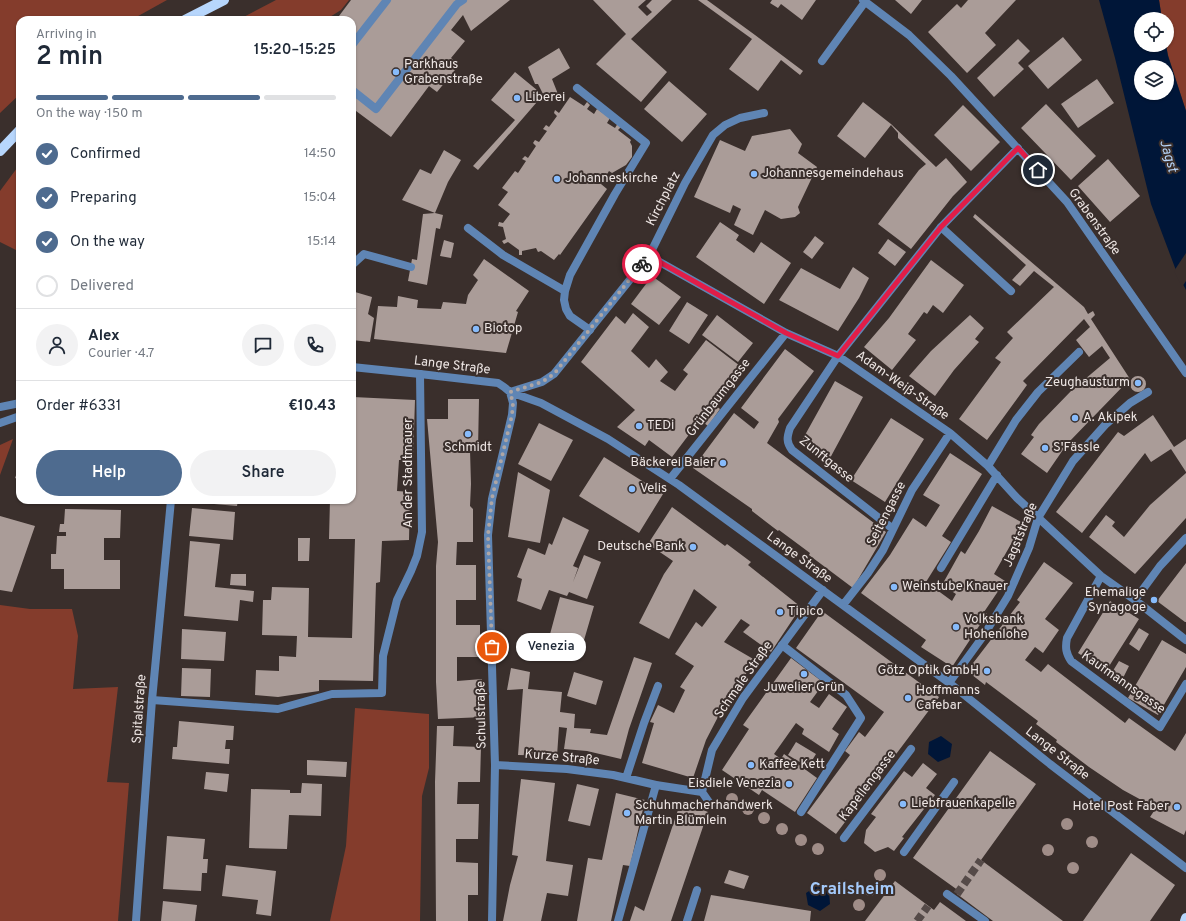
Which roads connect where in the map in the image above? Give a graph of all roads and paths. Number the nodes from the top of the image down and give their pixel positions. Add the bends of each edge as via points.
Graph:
1 (224, 0) edge
2 (388, 0) edge
3 (463, 0) edge
4 (864, 1) edge
5 (193, 16) edge
6 (356, 40) edge
7 (822, 61) dead end
8 (577, 88) dead end
9 (356, 93) edge
10 (764, 113) dead end
11 (16, 134) edge
12 (1018, 148) junction
13 (0, 151) edge
14 (941, 227) junction
15 (468, 228) dead end
16 (649, 256) junction
17 (356, 261) edge
18 (411, 267) dead end
19 (564, 291) junction
20 (1011, 291) dead end
21 (590, 330) junction
22 (786, 333) junction
23 (1079, 352) dead end
24 (838, 356) junction
25 (356, 367) edge
26 (1186, 373) edge
27 (420, 374) junction
28 (510, 392) junction
29 (1148, 392) dead end
30 (16, 404) edge
31 (0, 407) edge
32 (16, 417) edge
33 (0, 423) edge
34 (950, 433) junction
35 (988, 466) junction
36 (998, 475) junction
37 (670, 479) junction
38 (171, 504) edge
39 (1038, 518) junction
40 (893, 529) junction
41 (1186, 538) edge
42 (941, 568) dead end
43 (1100, 576) junction
44 (823, 590) junction
45 (1136, 600) junction
46 (842, 605) junction
47 (1186, 640) edge
48 (782, 645) junction
49 (949, 683) junction
50 (1186, 684) edge
51 (658, 686) dead end
52 (152, 700) junction
53 (911, 749) dead end
54 (495, 765) junction
55 (626, 778) junction
56 (954, 782) dead end
57 (656, 785) junction
58 (702, 792) junction
59 (711, 804) dead end
60 (801, 812) dead end
61 (844, 838) dead end
62 (904, 852) dead end
63 (1186, 868) edge
64 (698, 890) dead end
65 (952, 896) dead end
66 (1186, 918) edge
67 (136, 921) edge
68 (492, 921) edge
69 (618, 921) edge
70 (687, 921) edge
71 (985, 921) edge
72 (1185, 921) edge

1 - 5 main road
2 - 6 street
3 - 9 street via 457,4 376,108
4 - 7 street
4 - 12 street, Grabenstraße via 908,35 951,76
8 - 19 street via 646,143 574,268
10 - 16 street, Kirchplatz via 740,118 725,125 713,135 685,183
11 - 13 main road
12 - 14 street
12 - 26 street, Grabenstraße via 1067,202
14 - 20 street
14 - 24 street
15 - 19 street via 503,255
16 - 21 street, Kirchplatz
16 - 22 street, Adam-Weiß-Straße
17 - 18 street via 364,254
19 - 21 street via 566,309 570,316
21 - 28 street, Kirchplatz via 554,374 542,382
22 - 24 street, Adam-Weiß-Straße
22 - 37 street, Grünbaumgasse
23 - 35 street via 1038,392 1016,420
24 - 34 street, Adam-Weiß-Straße
24 - 40 street, Zunftgasse via 790,428 788,444 792,450
25 - 27 street, Lange Straße
27 - 28 street, Lange Straße via 498,383
27 - 52 street, An der Stadtmauer via 422,532 411,571 397,600 383,656 382,693 332,694 278,709
28 - 37 street, Lange Straße via 541,403 608,439
28 - 54 street, Schulstraße via 513,403 512,415 492,498 488,535
29 - 39 street, Jagststraße via 1130,403 1105,425 1073,461
30 - 31 street
32 - 33 street
34 - 35 street, Adam-Weiß-Straße
34 - 40 street, Seitengasse via 912,490
35 - 36 street, Adam-Weiß-Straße
36 - 39 street, Adam-Weiß-Straße
36 - 42 street
37 - 44 street, Lange Straße
38 - 52 street, Spitalstraße
39 - 43 street, Adam-Weiß-Straße
39 - 49 street, Jagststraße via 1029,548 1008,596 984,635
40 - 46 street, Seitengasse via 868,573
41 - 45 street via 1160,566
43 - 45 street, Adam-Weiß-Straße
43 - 50 street, Kaufmannsgasse via 1067,638 1066,653 1071,661 1160,727
44 - 46 street, Lange Straße
44 - 48 street, Schmale Straße
45 - 47 street, Adam-Weiß-Straße
46 - 49 street, Lange Straße
48 - 58 street, Schmale Straße via 742,698 712,750
48 - 60 street via 846,695 861,718
49 - 63 street, Lange Straße
51 - 55 street
52 - 67 street, Spitalstraße
53 - 61 street, Kapellengasse
54 - 55 street, Kurze Straße via 567,769
54 - 68 street, Schulstraße
55 - 57 street, Kurze Straße
56 - 62 street
57 - 58 street, Kurze Straße
57 - 69 street
58 - 59 street
64 - 70 street
65 - 71 street
66 - 72 main road

